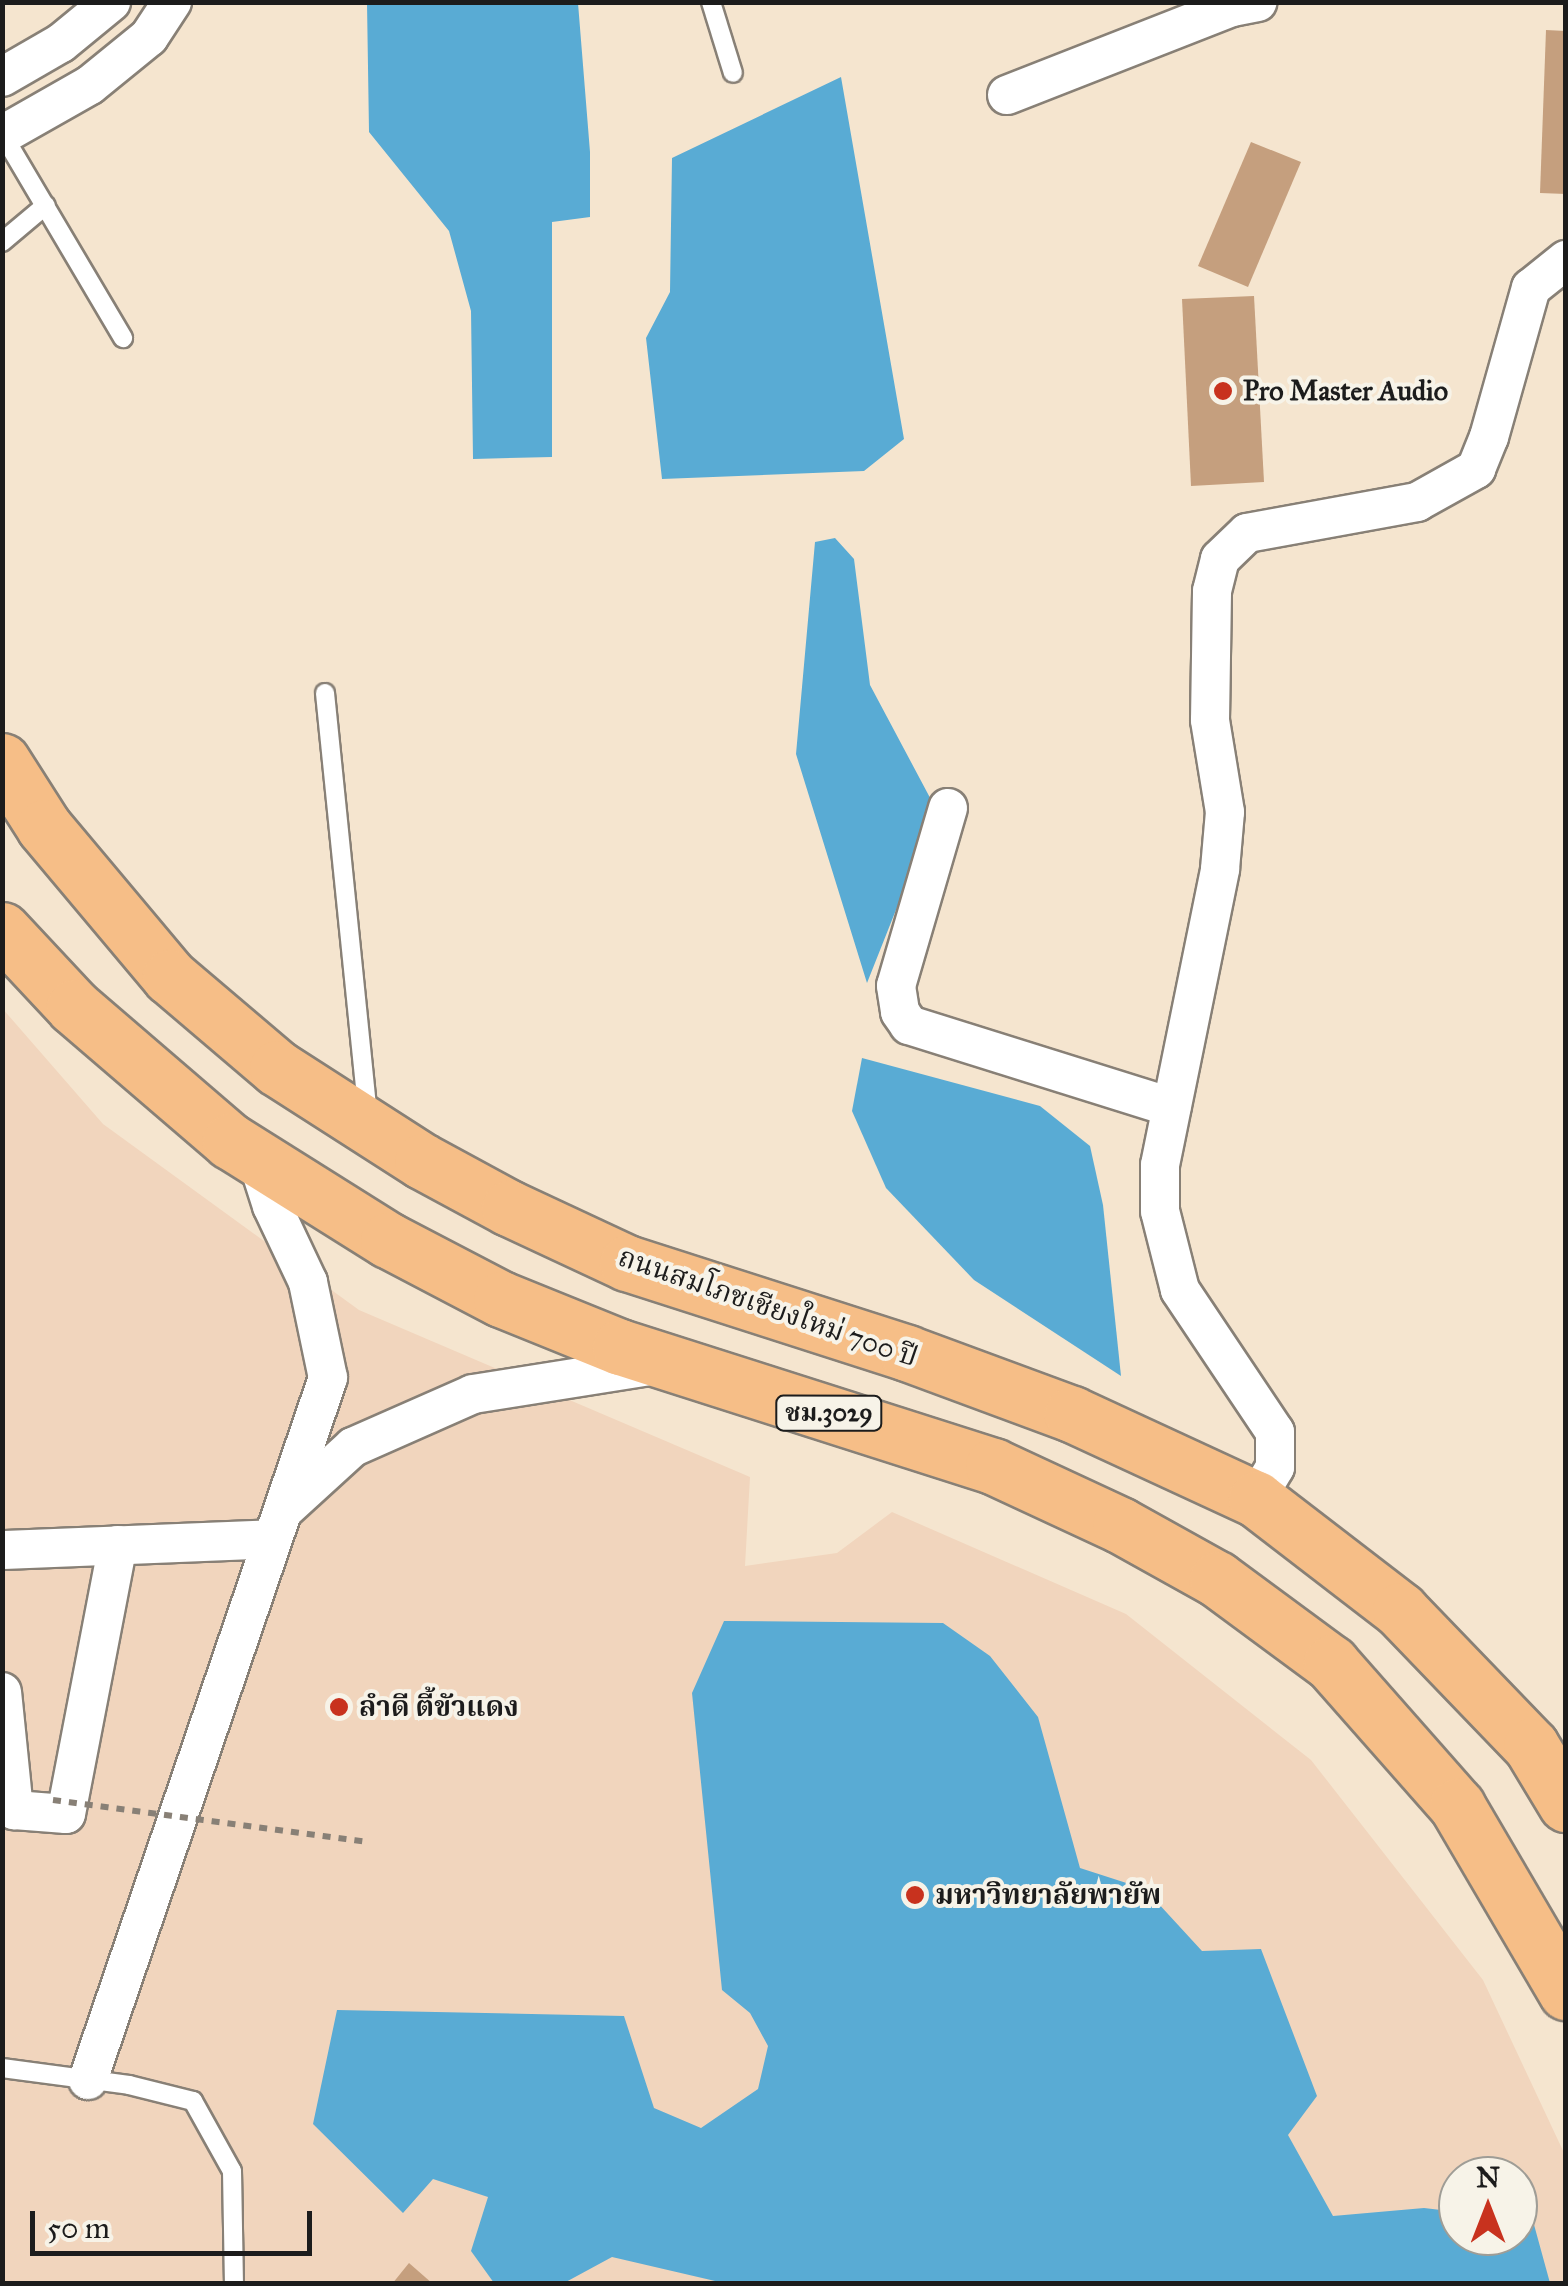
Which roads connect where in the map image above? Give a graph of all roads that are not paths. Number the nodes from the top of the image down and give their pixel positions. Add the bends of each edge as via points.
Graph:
1 (111, 2) edge
2 (172, 2) edge
3 (711, 2) edge
4 (1258, 2) edge
5 (732, 73) dead end
6 (2, 77) edge
7 (1008, 95) dead end
8 (3, 135) edge
9 (46, 205) junction
10 (2, 242) edge
11 (1566, 260) edge
12 (123, 338) dead end
13 (325, 693) dead end
14 (2, 761) edge
15 (948, 808) dead end
16 (2, 930) edge
17 (1172, 1107) junction
18 (369, 1128) junction
19 (256, 1156) junction
20 (670, 1363) junction
21 (1256, 1500) junction
22 (276, 1527) junction
23 (118, 1545) junction
24 (2, 1550) edge
25 (2, 1692) edge
26 (1566, 1804) edge
27 (1566, 1992) edge
28 (2, 2068) edge
29 (88, 2080) junction
30 (234, 2284) edge

1 - 6 street via 61,44
2 - 8 street via 149,36 90,86
3 - 5 lane
4 - 7 street
8 - 9 lane
9 - 10 lane
9 - 12 lane
11 - 17 street via 1531,288 1476,469 1417,502 1247,532 1220,559 1212,592 1210,720 1224,812 1220,870
13 - 18 lane
14 - 18 main road, ถนนสมโภชเชียงใหม่ 700 ปี via 44,827 170,977 277,1068
15 - 17 street via 896,986 909,1025
16 - 19 main road, ชม.3029 via 74,1006
17 - 21 street via 1160,1165 1169,1258 1204,1330 1274,1432 1274,1468
18 - 21 main road, ถนนสมโภชเชียงใหม่ 700 ปี via 509,1208 627,1263 1072,1414
19 - 20 main road, ชม.3029 via 388,1240 500,1299
19 - 22 street via 308,1282 328,1378
20 - 22 street via 473,1394 353,1448
20 - 27 main road, ชม.3029 via 993,1466 1217,1579 1331,1664 1457,1806
21 - 26 main road, ถนนสมโภชเชียงใหม่ 700 ปี via 1400,1610 1531,1746
22 - 23 street
22 - 29 street
23 - 24 street
23 - 25 street via 66,1814 14,1810
28 - 29 lane
29 - 30 lane via 194,2101 232,2171

